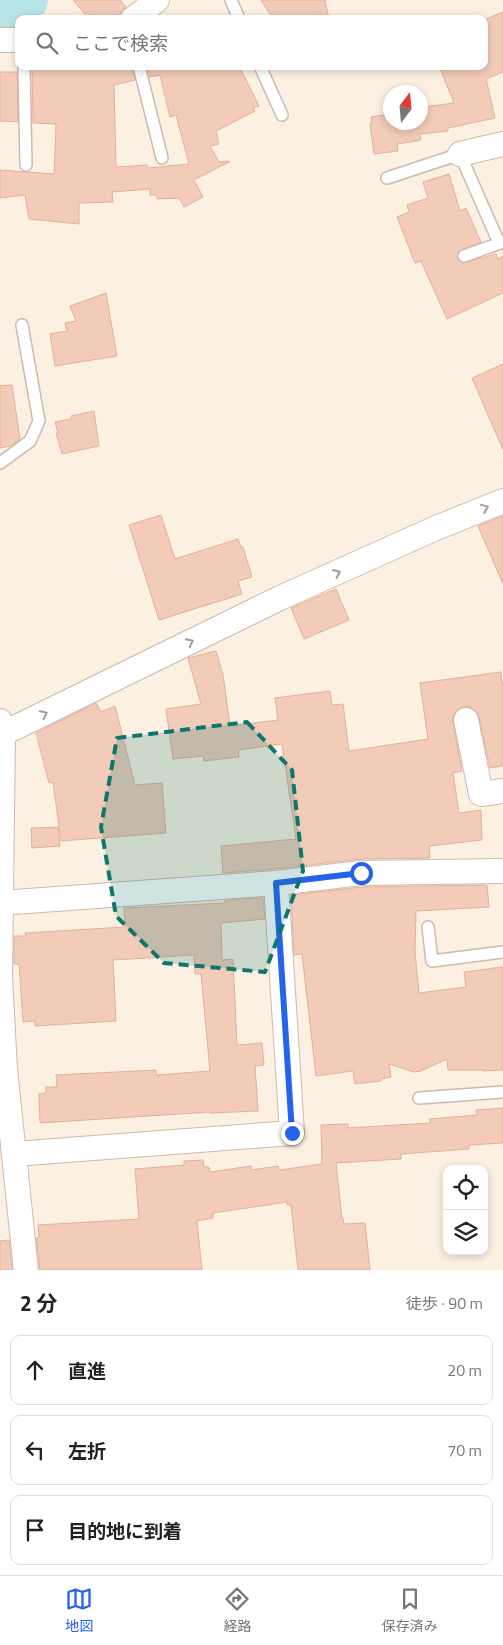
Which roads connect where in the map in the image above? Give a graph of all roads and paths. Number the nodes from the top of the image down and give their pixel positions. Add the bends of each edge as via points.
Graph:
1 (157, 0) edge
2 (231, 0) edge
3 (137, 15) edge
4 (238, 15) edge
5 (0, 40) edge
6 (15, 40) edge
7 (24, 70) edge
8 (140, 70) edge
9 (262, 70) edge
10 (282, 115) dead end
11 (503, 144) edge
12 (460, 154) junction
13 (162, 158) dead end
14 (26, 165) dead end
15 (387, 178) dead end
16 (501, 242) edge
17 (464, 256) dead end
18 (22, 325) dead end
19 (0, 463) edge
20 (503, 501) edge
21 (466, 720) dead end
22 (1, 730) edge
23 (503, 790) edge
24 (503, 871) edge
25 (276, 883) junction
26 (0, 903) edge
27 (428, 927) dead end
28 (503, 952) edge
29 (0, 977) edge
30 (2, 1069) edge
31 (503, 1092) edge
32 (419, 1098) dead end
33 (14, 1154) junction
34 (8, 1184) edge
35 (26, 1270) edge

1 - 3 street
2 - 4 lane
5 - 6 street
7 - 14 lane
8 - 13 lane
9 - 10 lane
11 - 12 street
12 - 15 lane
12 - 16 lane
16 - 17 lane
18 - 19 lane via 39,421 30,441
22 -> 20 street via 280,598
21 - 23 street via 481,794
22 - 26 street
24 - 25 street via 361,873
25 - 26 street
25 - 33 street via 292,1133
26 - 29 street
27 - 28 lane via 432,961
29 - 30 street
30 - 33 street
31 - 32 lane
33 - 34 street
34 - 35 street

